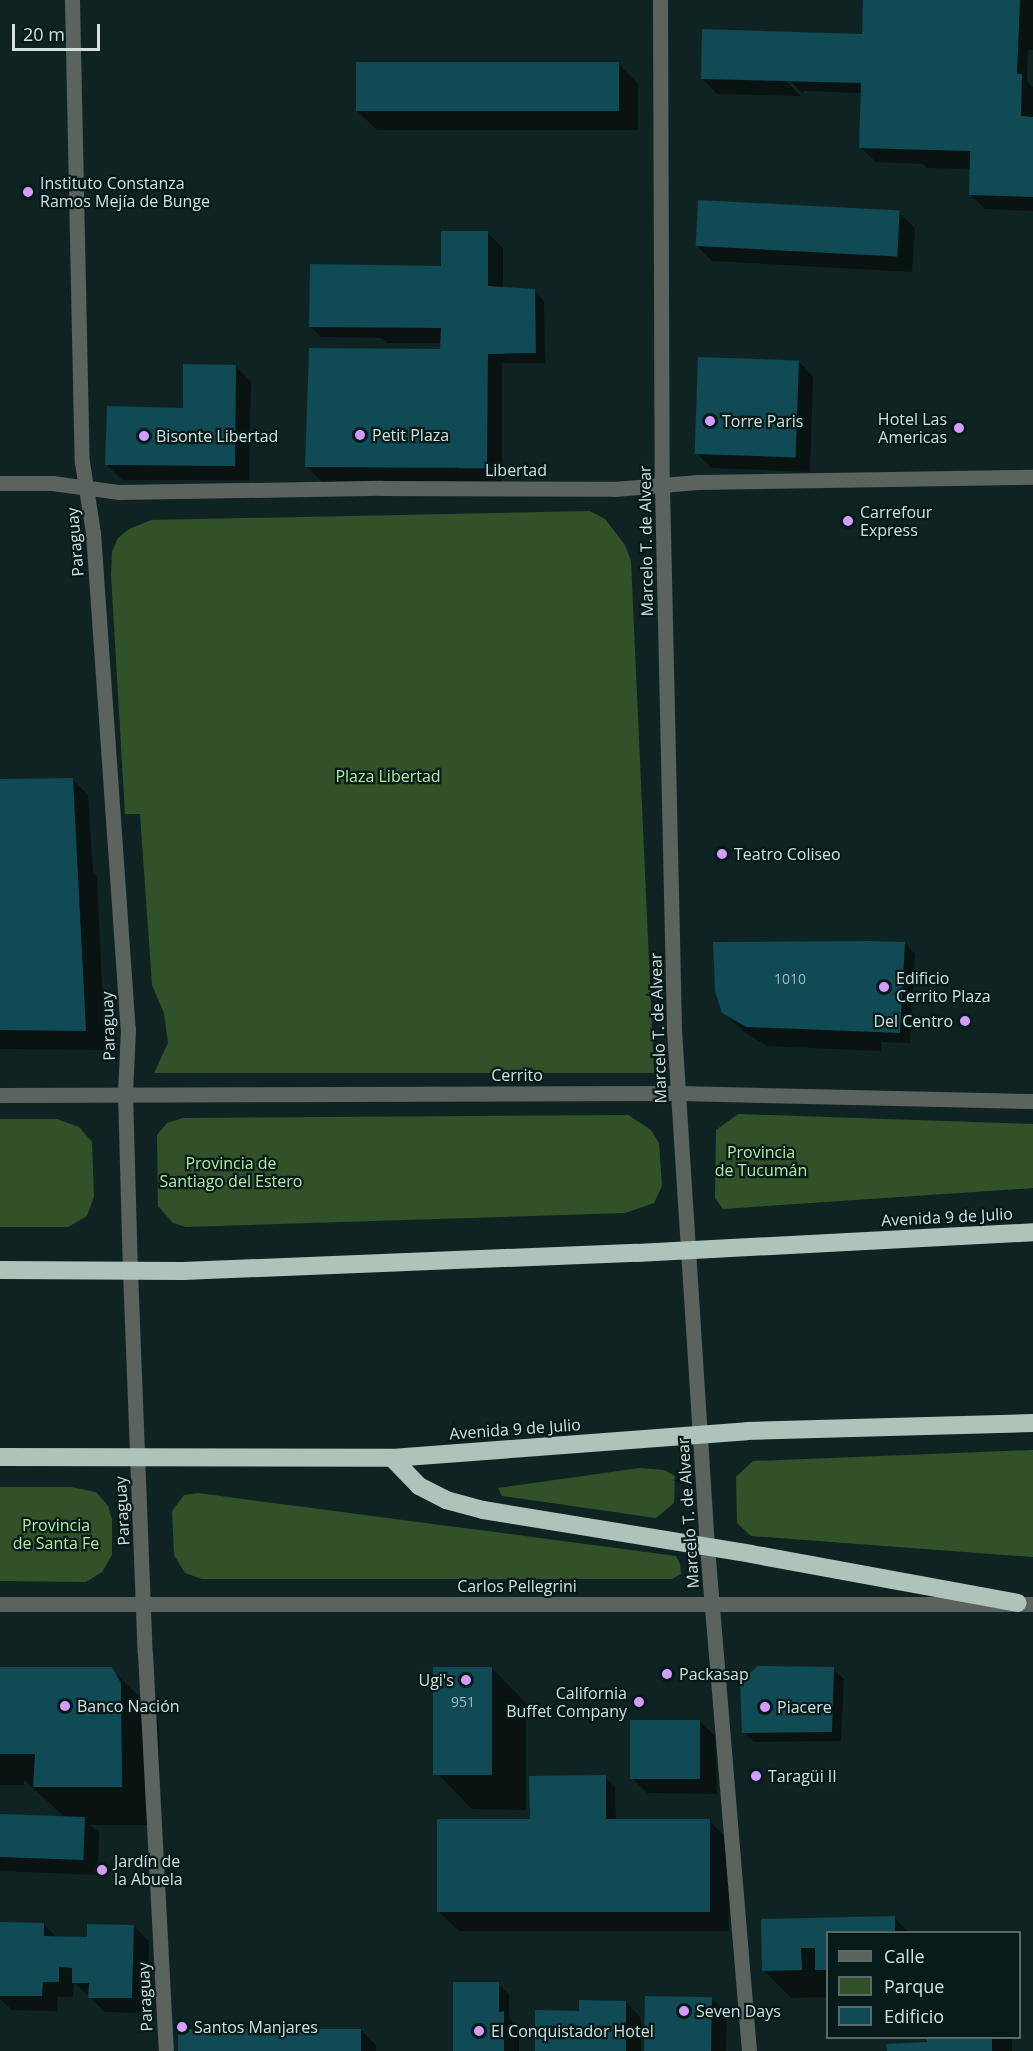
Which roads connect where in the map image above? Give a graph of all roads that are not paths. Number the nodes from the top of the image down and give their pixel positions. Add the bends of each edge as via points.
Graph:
1 (72, 0) edge
2 (660, 0) edge
3 (1033, 477) edge
4 (0, 483) edge
5 (87, 487) junction
6 (662, 487) junction
7 (125, 1093) junction
8 (678, 1093) junction
9 (0, 1095) edge
10 (1033, 1101) edge
11 (1033, 1232) edge
12 (688, 1250) junction
13 (0, 1270) edge
14 (130, 1271) junction
15 (1033, 1422) edge
16 (700, 1433) junction
17 (0, 1457) edge
18 (392, 1458) junction
19 (138, 1459) junction
20 (707, 1547) junction
21 (0, 1604) edge
22 (145, 1604) junction
23 (712, 1604) junction
24 (1026, 1604) edge
25 (166, 2051) edge
26 (749, 2051) edge

1 - 5 street, Paraguay via 82,462
2 - 6 street, Marcelo T. de Alvear
3 - 6 street, Libertad via 698,482
4 - 5 street, Libertad
5 - 6 street, Libertad via 119,492
5 - 7 street, Paraguay via 128,1029
6 - 8 street, Marcelo T. de Alvear
7 - 8 street, Cerrito
7 - 9 street, Cerrito
7 - 14 street, Paraguay
8 - 10 street, Cerrito
8 - 12 street, Marcelo T. de Alvear
11 - 12 highway, Avenida 9 de Julio
12 - 14 highway, Avenida 9 de Julio
12 - 16 street, Marcelo T. de Alvear
13 - 14 highway, Avenida 9 de Julio
14 - 19 street, Paraguay
15 - 16 highway, Avenida 9 de Julio
16 - 18 highway, Avenida 9 de Julio
16 - 20 street, Marcelo T. de Alvear
17 - 19 highway, Avenida 9 de Julio
18 - 19 highway, Avenida 9 de Julio
18 - 20 highway via 419,1486 463,1505
19 - 22 street, Paraguay
20 - 23 street, Marcelo T. de Alvear
20 - 24 highway
21 - 22 street, Carlos Pellegrini
22 - 23 street, Carlos Pellegrini
22 - 25 street, Paraguay
23 - 24 street, Carlos Pellegrini
23 - 26 street, Marcelo T. de Alvear

